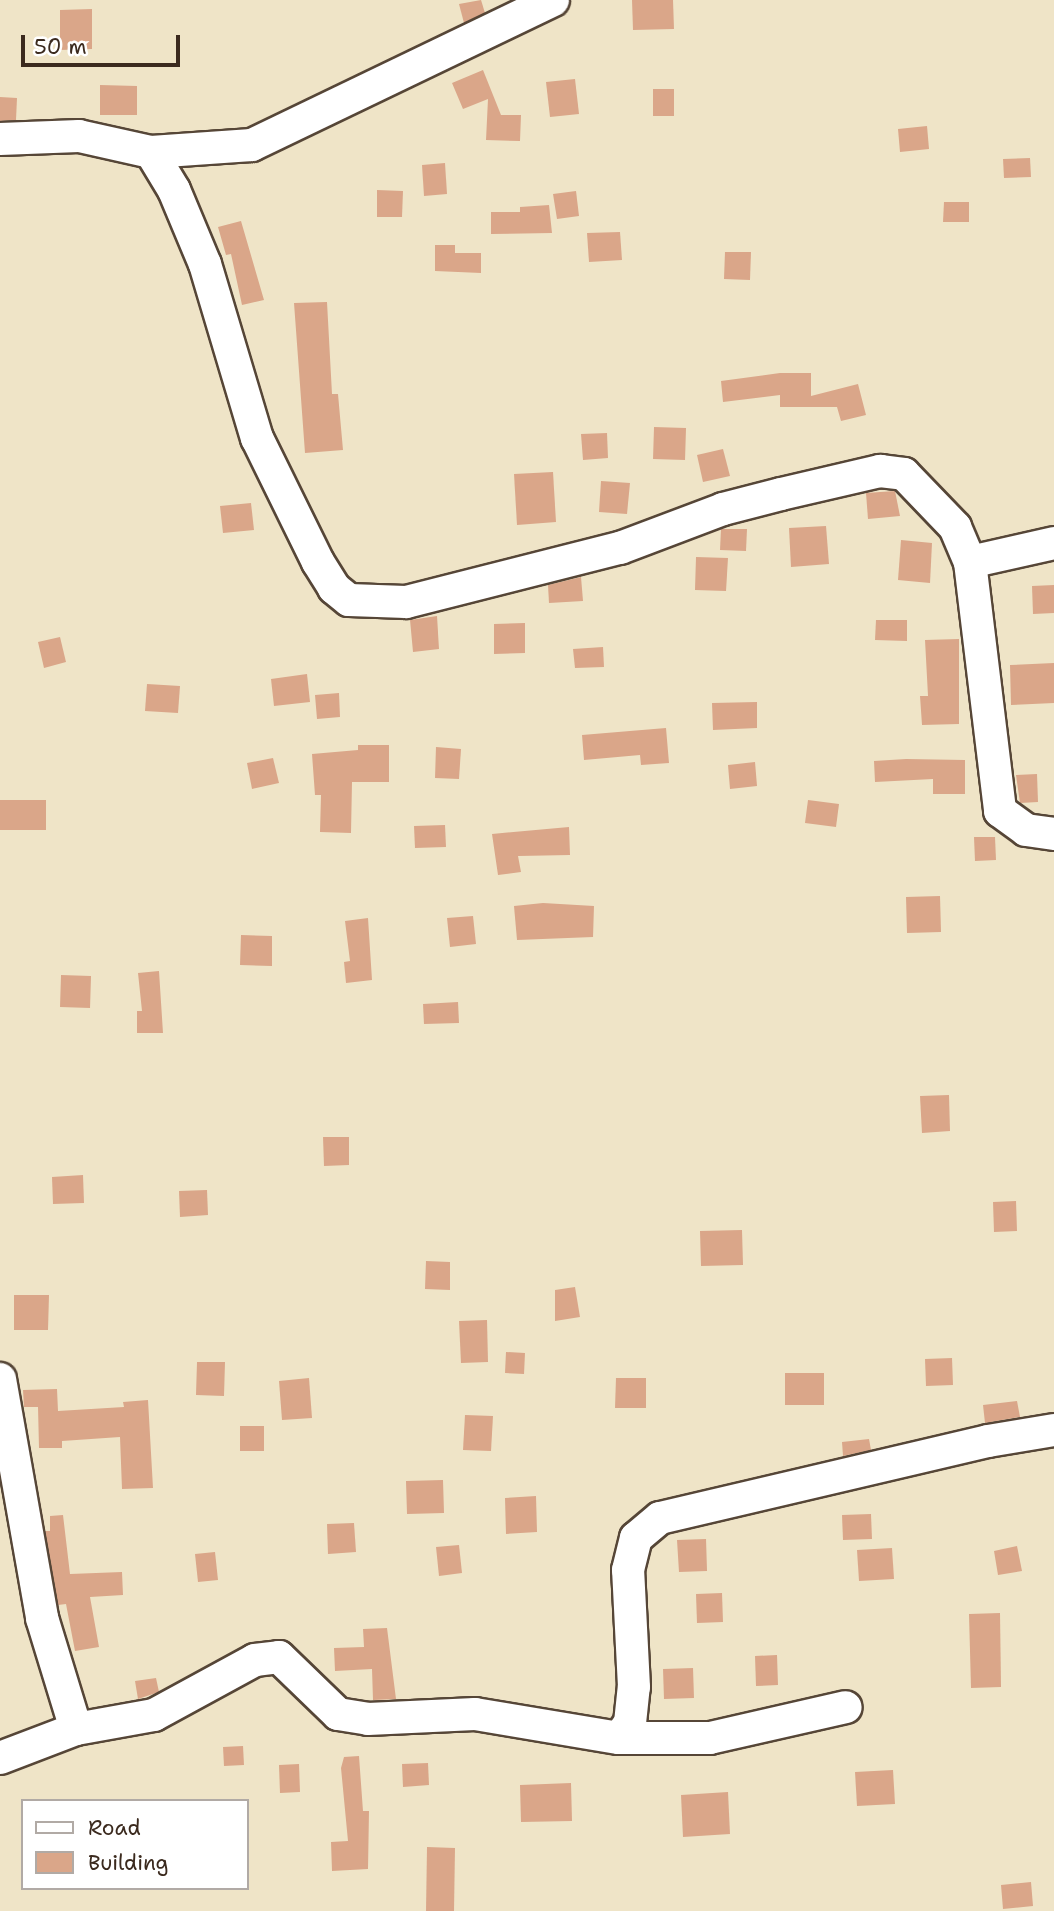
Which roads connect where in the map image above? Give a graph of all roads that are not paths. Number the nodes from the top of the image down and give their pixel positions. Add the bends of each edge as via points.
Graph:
1 (553, 0) edge
2 (0, 139) edge
3 (151, 152) junction
4 (1054, 543) edge
5 (970, 562) junction
6 (1054, 834) edge
7 (0, 1379) edge
8 (1054, 1430) edge
9 (846, 1707) dead end
10 (76, 1729) junction
11 (619, 1738) junction
12 (0, 1758) edge

1 - 3 street via 253,145
2 - 3 street via 79,136
3 - 5 street via 174,190 205,264 257,438 318,562 334,588 349,600 406,602 508,579 620,548 723,509 880,471 904,474 955,527
4 - 5 street
5 - 6 street via 1000,811 1026,830
7 - 10 street via 42,1618
8 - 11 street via 988,1441 660,1518 636,1538 628,1570 634,1687 630,1723
9 - 11 street via 710,1738
10 - 11 street via 154,1715 255,1660 279,1657 338,1714 368,1719 475,1714
10 - 12 street

